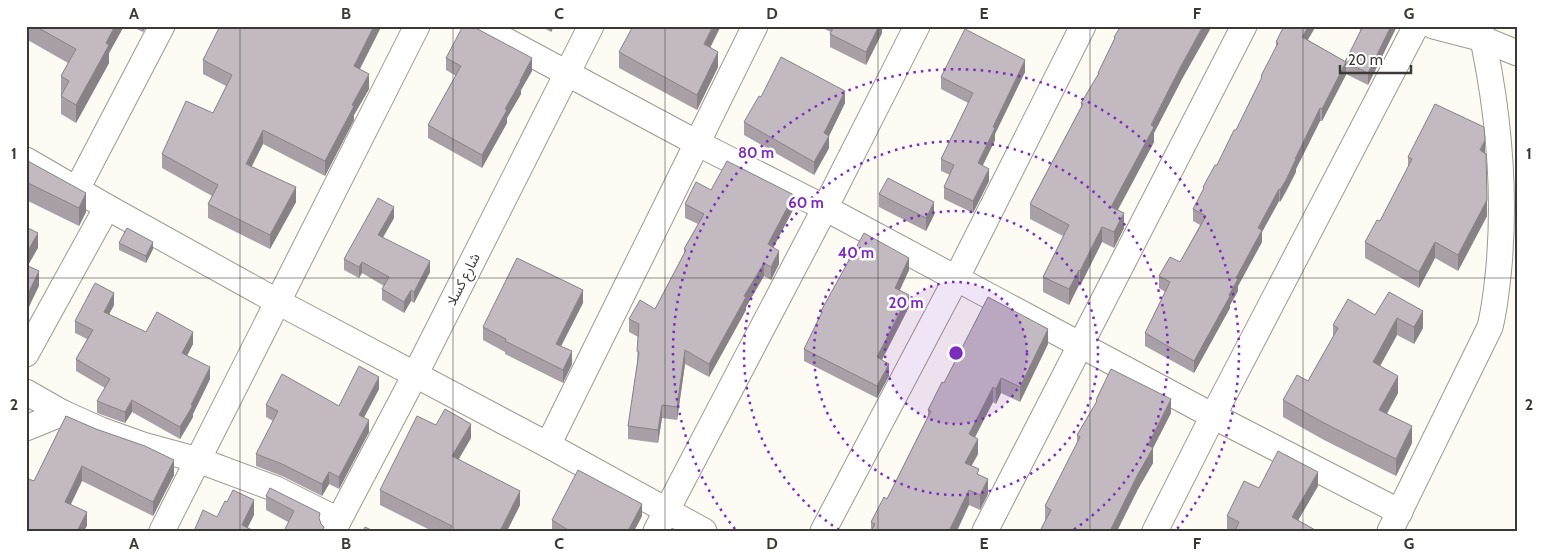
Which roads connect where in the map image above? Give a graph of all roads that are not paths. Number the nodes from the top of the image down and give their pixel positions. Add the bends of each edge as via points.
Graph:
1 (162, 26) edge
2 (417, 26) edge
3 (479, 26) edge
4 (591, 26) edge
5 (755, 26) edge
6 (917, 26) edge
7 (1083, 26) edge
8 (1244, 26) edge
9 (1416, 26) edge
10 (1433, 26) edge
11 (1482, 33) edge
12 (1517, 53) edge
13 (568, 72) junction
14 (697, 143) junction
15 (26, 160) edge
16 (77, 189) junction
17 (107, 207) junction
18 (825, 208) junction
19 (956, 279) junction
20 (278, 302) junction
21 (1080, 345) junction
22 (26, 354) edge
23 (415, 375) junction
24 (26, 392) edge
25 (63, 413) junction
26 (1213, 416) junction
27 (26, 428) edge
28 (548, 445) junction
29 (198, 460) junction
30 (661, 521) edge
31 (1395, 521) edge
32 (336, 526) edge
33 (162, 531) edge
34 (704, 531) edge
35 (823, 531) edge
36 (985, 531) edge
37 (1155, 531) edge

1 - 16 street
2 - 20 street
3 - 13 street
4 - 13 street, شارع كسلا
5 - 14 street
6 - 18 street
7 - 19 street
8 - 21 street
9 - 26 street
10 - 11 street
11 - 12 street
11 - 31 street via 1496,112 1502,180 1501,243 1493,314 1490,327
13 - 14 street
13 - 23 street, شارع كسلا
14 - 18 street
14 - 28 street
15 - 16 street
16 - 17 street
17 - 20 street
17 - 22 street
18 - 19 street
18 - 30 street
19 - 21 street
19 - 35 street
20 - 23 street
20 - 29 street
21 - 26 street
21 - 36 street
23 - 28 street
23 - 32 street, شارع كسلا
24 - 25 street
25 - 27 street
25 - 29 street via 143,445
26 - 31 street
26 - 37 street
28 - 30 street
29 - 32 street via 276,489
29 - 33 street
30 - 34 street

